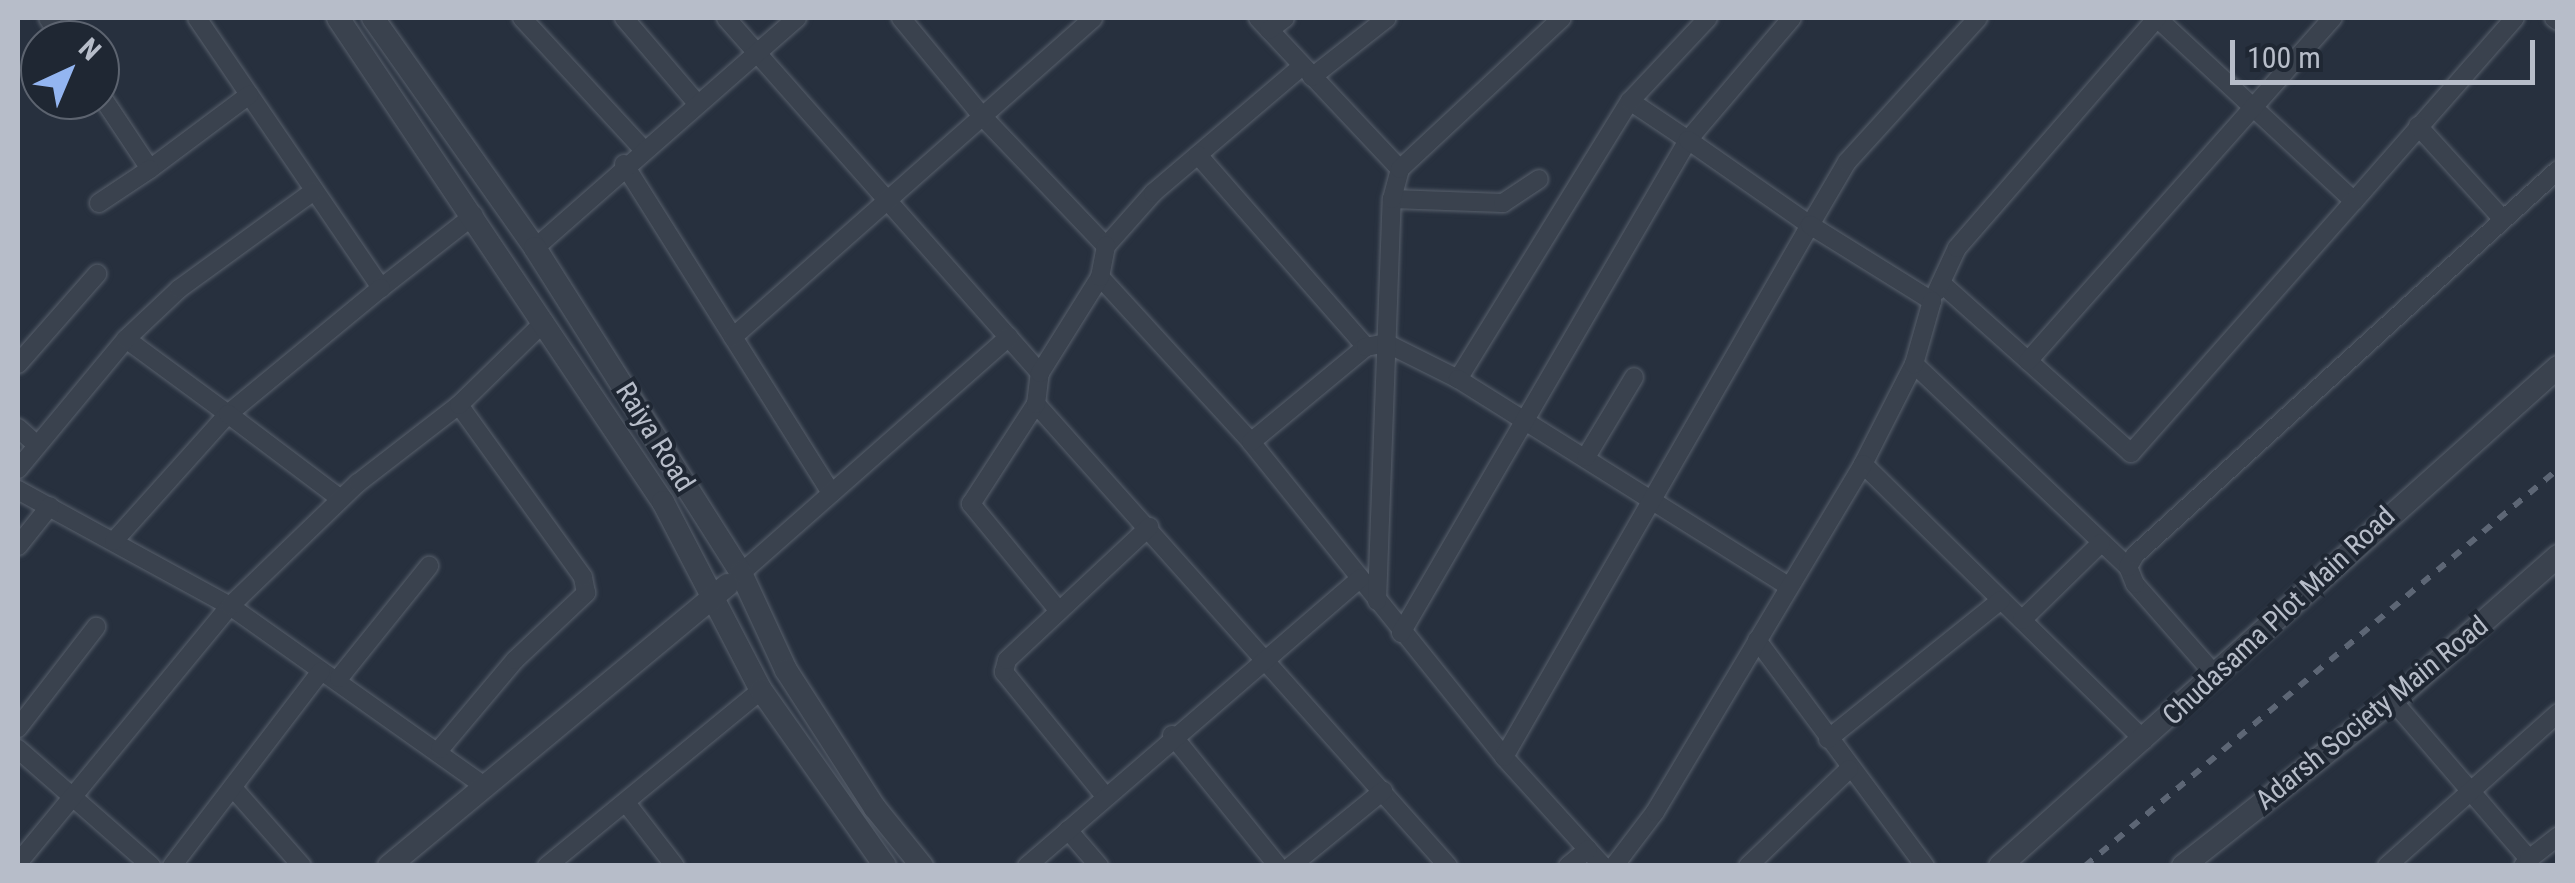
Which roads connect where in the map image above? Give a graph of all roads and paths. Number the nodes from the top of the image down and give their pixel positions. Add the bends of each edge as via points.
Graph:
1 (197, 18) edge
2 (338, 18) edge
3 (373, 18) edge
4 (522, 18) edge
5 (624, 18) edge
6 (726, 18) edge
7 (797, 18) edge
8 (902, 18) edge
9 (1093, 18) edge
10 (1285, 18) edge
11 (1387, 18) edge
12 (1562, 18) edge
13 (1708, 18) edge
14 (1792, 18) edge
15 (1978, 18) edge
16 (2157, 18) edge
17 (2333, 18) edge
18 (2515, 18) edge
19 (1263, 24) edge
20 (756, 51) junction
21 (1307, 71) junction
22 (249, 95) junction
23 (1630, 101) junction
24 (696, 102) junction
25 (2253, 107) junction
26 (982, 117) junction
27 (117, 120) edge
28 (2418, 126) junction
29 (1688, 140) junction
30 (642, 148) junction
31 (1198, 154) junction
32 (624, 164) junction
33 (150, 169) junction
34 (1400, 169) junction
35 (2558, 170) edge
36 (1539, 179) dead end
37 (314, 192) junction
38 (892, 199) junction
39 (1392, 199) junction
40 (2354, 200) junction
41 (99, 203) dead end
42 (474, 215) junction
43 (2500, 216) junction
44 (1810, 225) junction
45 (1106, 246) junction
46 (535, 248) junction
47 (96, 274) dead end
48 (1100, 276) junction
49 (1940, 283) junction
50 (381, 288) junction
51 (1932, 301) junction
52 (544, 322) junction
53 (733, 337) junction
54 (1009, 337) junction
55 (126, 340) junction
56 (1386, 342) junction
57 (1366, 347) junction
58 (2028, 361) junction
59 (18, 364) edge
60 (1914, 364) junction
61 (2558, 367) edge
62 (1040, 373) junction
63 (1634, 377) dead end
64 (1458, 379) junction
65 (1036, 404) junction
66 (459, 405) junction
67 (228, 414) junction
68 (1525, 420) junction
69 (18, 428) edge
70 (1251, 442) junction
71 (37, 445) junction
72 (1586, 457) junction
73 (1863, 464) junction
74 (18, 468) edge
75 (18, 490) edge
76 (832, 493) junction
77 (341, 500) junction
78 (1657, 500) junction
79 (50, 506) junction
80 (1149, 527) junction
81 (114, 540) junction
82 (2102, 542) junction
83 (18, 546) edge
84 (2558, 556) edge
85 (429, 566) dead end
86 (2128, 567) junction
87 (741, 573) junction
88 (1360, 579) junction
89 (1788, 586) junction
90 (716, 594) junction
91 (2001, 600) junction
92 (1377, 601) junction
93 (230, 606) junction
94 (1059, 611) junction
95 (2022, 620) junction
96 (96, 627) dead end
97 (1401, 634) junction
98 (1757, 640) junction
99 (1267, 659) junction
100 (321, 671) junction
101 (2215, 675) junction
102 (339, 678) junction
103 (761, 690) junction
104 (2393, 700) junction
105 (2558, 714) edge
106 (18, 728) edge
107 (1172, 734) junction
108 (1828, 739) junction
109 (2144, 740) junction
110 (18, 748) edge
111 (440, 749) junction
112 (1504, 757) junction
113 (1848, 769) junction
114 (483, 786) junction
115 (234, 789) junction
116 (2471, 790) junction
117 (1383, 791) junction
118 (1105, 796) junction
119 (72, 798) junction
120 (627, 804) junction
121 (1068, 830) junction
122 (2558, 836) edge
123 (1588, 849) junction
124 (2526, 862) edge
125 (18, 863) edge
126 (151, 866) edge
127 (172, 866) edge
128 (302, 866) edge
129 (389, 866) edge
130 (548, 866) edge
131 (675, 866) edge
132 (886, 866) edge
133 (922, 866) edge
134 (1026, 866) edge
135 (1099, 866) edge
136 (1278, 866) edge
137 (1291, 866) edge
138 (1448, 866) edge
139 (1568, 866) edge
140 (1603, 866) edge
141 (1614, 866) edge
142 (1748, 866) edge
143 (1924, 866) edge
144 (2000, 866) edge
145 (2183, 866) edge
146 (2387, 866) edge

1 - 22 street
2 - 42 street, Raiya Road
3 - 46 street, Raiya Road
4 - 30 street
5 - 24 street
6 - 20 street
7 - 20 street
8 - 26 street
9 - 26 street
10 - 19 street
11 - 21 street
12 - 34 street
13 - 23 street
14 - 29 street
15 - 44 street via 1847,162
16 - 25 street
16 - 49 street via 1957,248
17 - 25 street
18 - 28 street
19 - 21 street
20 - 24 street
20 - 38 street
21 - 31 street
21 - 34 street
22 - 33 street
22 - 37 street
23 - 29 street
23 - 64 street
24 - 30 street
25 - 40 street
25 - 58 street
26 - 38 street
26 - 45 street
27 - 33 street
28 - 40 street
28 - 43 street
29 - 44 street
29 - 68 street
30 - 32 street
31 - 45 street
31 - 57 street
32 - 46 street
32 - 53 street
33 - 41 street
34 - 39 street
35 - 43 street
36 - 39 street via 1502,203
37 - 50 street
37 - 55 street via 178,289
38 - 53 street
38 - 54 street
39 - 56 street
40 - 58 street via 2131,453
42 - 50 street
42 - 52 street, Raiya Road
43 - 86 street
44 - 51 street
44 - 78 street
45 - 48 street
46 - 87 street, Raiya Road
47 - 59 street
48 - 62 street
48 - 70 street
49 - 51 street
49 - 58 street
50 - 67 street
51 - 60 street
52 - 66 street
52 - 90 street, Raiya Road
53 - 76 street
54 - 62 street
54 - 76 street
55 - 67 street
55 - 71 street
56 - 57 street
56 - 64 street
56 - 92 street
57 - 70 street
60 - 73 street
60 - 82 street
61 - 101 street, Chudasama Plot Main Road
62 - 65 street
63 - 72 street
64 - 68 street
65 - 80 street
65 - 94 street via 972,504
66 - 77 street
66 - 111 street via 584,577 586,593 515,660
67 - 77 street
67 - 81 street
68 - 72 street
68 - 97 street
69 - 71 street
70 - 88 street
71 - 74 street
72 - 78 street
73 - 89 street
73 - 91 street
75 - 79 street
76 - 87 street
77 - 93 street
78 - 89 street
78 - 112 street
79 - 81 street
79 - 83 street
80 - 94 street
80 - 99 street
81 - 93 street
82 - 86 street
82 - 95 street
84 - 104 street, Adarsh Society Main Road
85 - 102 street
86 - 101 street
87 - 90 street
87 - 133 street, Raiya Road via 786,670 875,808
88 - 92 street
88 - 99 street
89 - 98 street
90 - 103 street, Raiya Road
90 - 114 street
91 - 95 street
91 - 108 street
92 - 97 street
93 - 100 street
93 - 119 street
94 - 118 street via 1007,660 1004,672
95 - 109 street
96 - 106 street
97 - 112 street
98 - 108 street
98 - 141 street via 1655,812
99 - 107 street
99 - 117 street
100 - 102 street
100 - 115 street
101 - 109 street, Chudasama Plot Main Road
102 - 111 street
103 - 120 street
103 - 132 street, Raiya Road
104 - 116 street
104 - 145 street, Adarsh Society Main Road
105 - 116 street
107 - 118 street
107 - 136 street
108 - 113 street
109 - 144 street, Chudasama Plot Main Road
110 - 119 street
111 - 114 street
112 - 123 street
113 - 142 street
113 - 143 street
114 - 129 street
115 - 127 street
115 - 128 street
116 - 124 street
116 - 146 street
117 - 137 street
117 - 138 street
118 - 121 street
119 - 125 street
119 - 126 street
120 - 130 street
120 - 131 street
121 - 134 street
121 - 135 street
122 - 124 street
123 - 139 street
123 - 140 street

